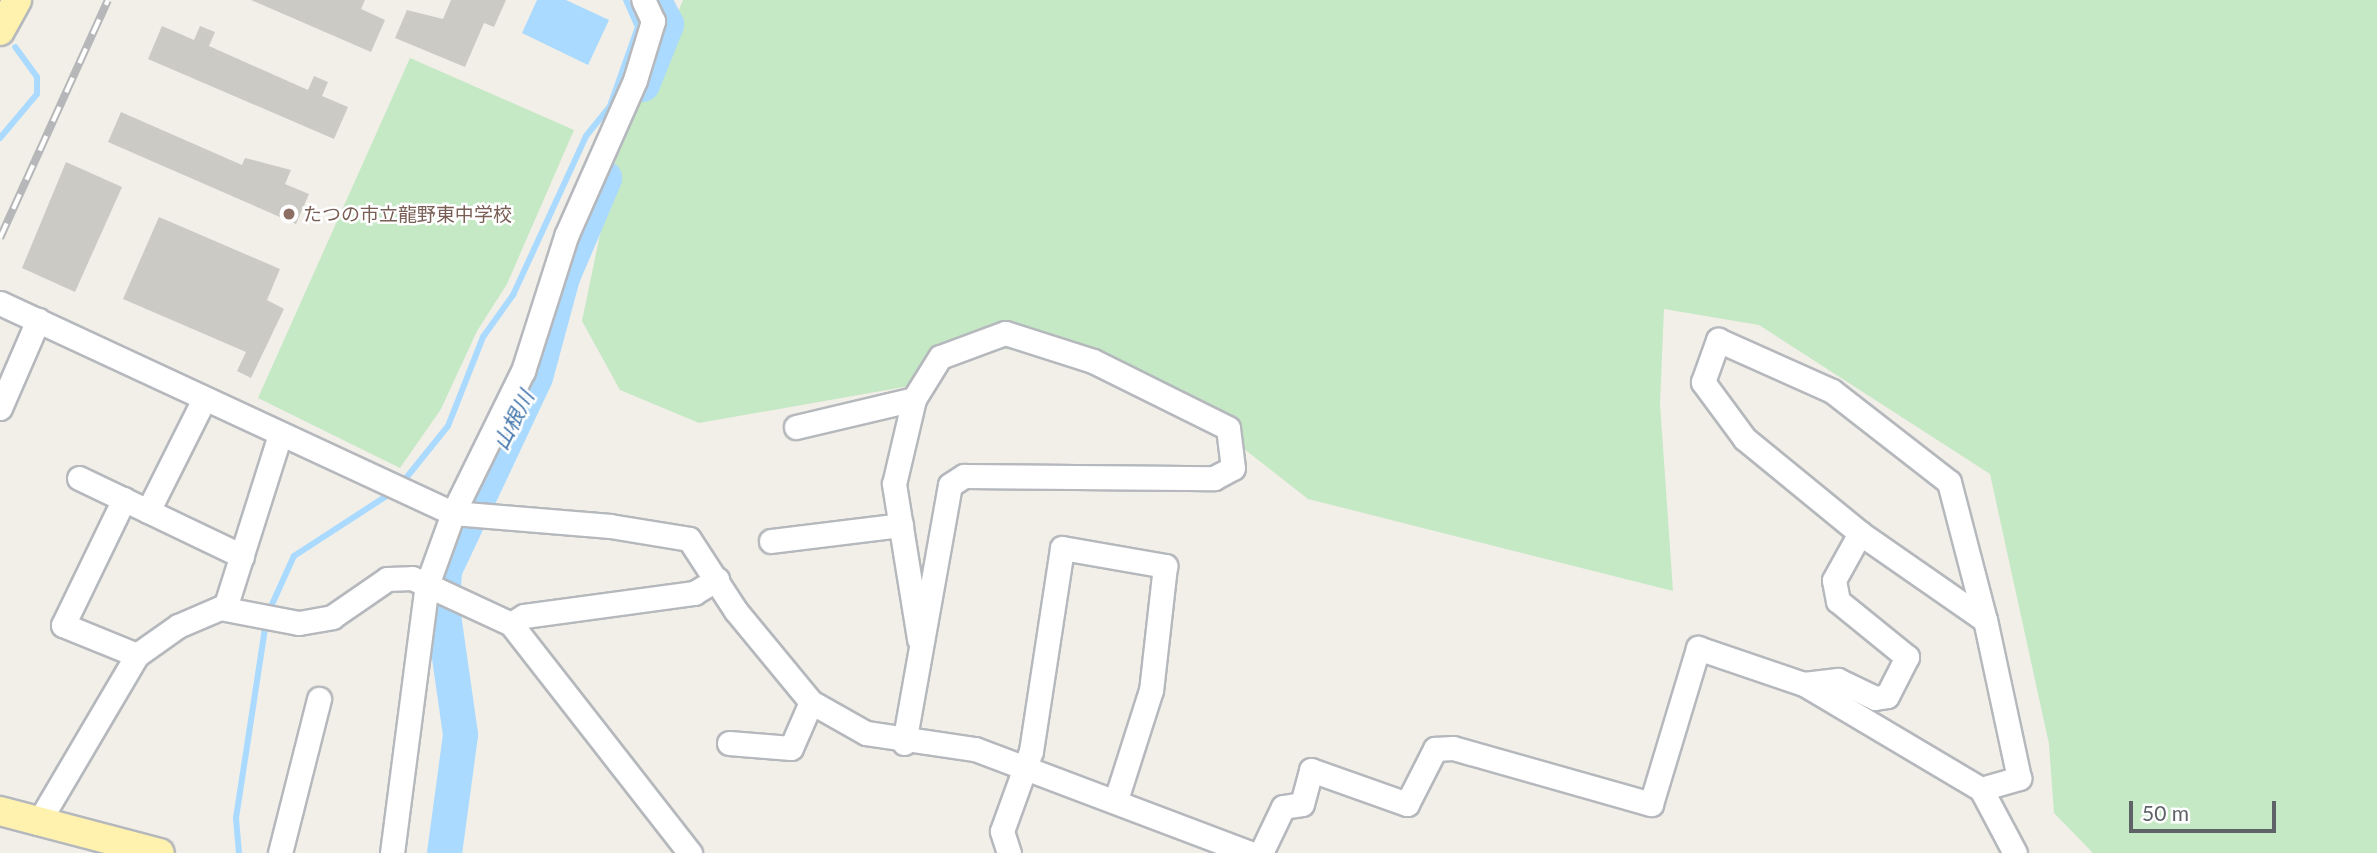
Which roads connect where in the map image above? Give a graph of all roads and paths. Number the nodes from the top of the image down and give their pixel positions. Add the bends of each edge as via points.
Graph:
1 (643, 0) edge
2 (0, 303) edge
3 (38, 320) junction
4 (204, 399) junction
5 (914, 399) junction
6 (0, 408) edge
7 (796, 427) dead end
8 (280, 435) junction
9 (79, 478) dead end
10 (124, 499) junction
11 (148, 511) junction
12 (453, 513) junction
13 (901, 525) junction
14 (1860, 533) junction
15 (771, 541) dead end
16 (242, 556) junction
17 (716, 579) junction
18 (439, 588) junction
19 (225, 608) junction
20 (1985, 620) junction
21 (511, 624) junction
22 (919, 639) junction
23 (137, 655) junction
24 (1804, 684) junction
25 (319, 699) dead end
26 (811, 702) junction
27 (729, 743) dead end
28 (904, 743) junction
29 (1027, 767) junction
30 (1981, 789) junction
31 (1115, 800) junction
32 (0, 811) edge
33 (38, 823) junction
34 (160, 853) edge
35 (280, 853) edge
36 (392, 853) edge
37 (690, 853) edge
38 (1009, 853) edge
39 (1250, 853) edge
40 (1261, 853) edge
41 (2015, 853) edge

1 - 12 street via 653,21 635,80 566,236 523,371
2 - 3 street
3 - 4 street
3 - 6 street
4 - 8 street
4 - 11 street
5 - 7 street
5 - 13 street via 894,484
5 - 22 street via 940,357 1005,333 1093,361 1207,413 1228,428 1233,468 1214,478 964,476 950,485
8 - 12 street
8 - 16 street
9 - 10 street
10 - 11 street
10 - 23 street via 63,625
11 - 16 street
12 - 17 street via 666,532 689,539
12 - 18 street
13 - 15 street
13 - 22 street
14 - 20 street
14 - 20 street via 1745,439 1703,382 1718,340 1832,391 1949,482
14 - 24 street via 1834,580 1838,601 1901,649 1906,665 1886,696 1875,698 1838,680
16 - 19 street
17 - 21 street via 694,593 524,616
17 - 26 street
18 - 19 street via 387,579 332,617 299,623
18 - 21 street
18 - 36 street
19 - 23 street via 178,626
20 - 30 street via 2019,778
21 - 37 street
22 - 28 street
23 - 33 street
24 - 30 street
24 - 40 street via 1698,648 1651,804 1452,748 1435,749 1407,804 1311,771 1302,804 1283,807
25 - 35 street
26 - 27 street via 791,748
26 - 28 street via 866,733
28 - 29 street via 975,749
29 - 31 street
29 - 31 street via 1062,548 1165,566 1151,690
29 - 38 street via 1002,831
30 - 41 street
31 - 39 street
32 - 33 main road
33 - 34 main road

